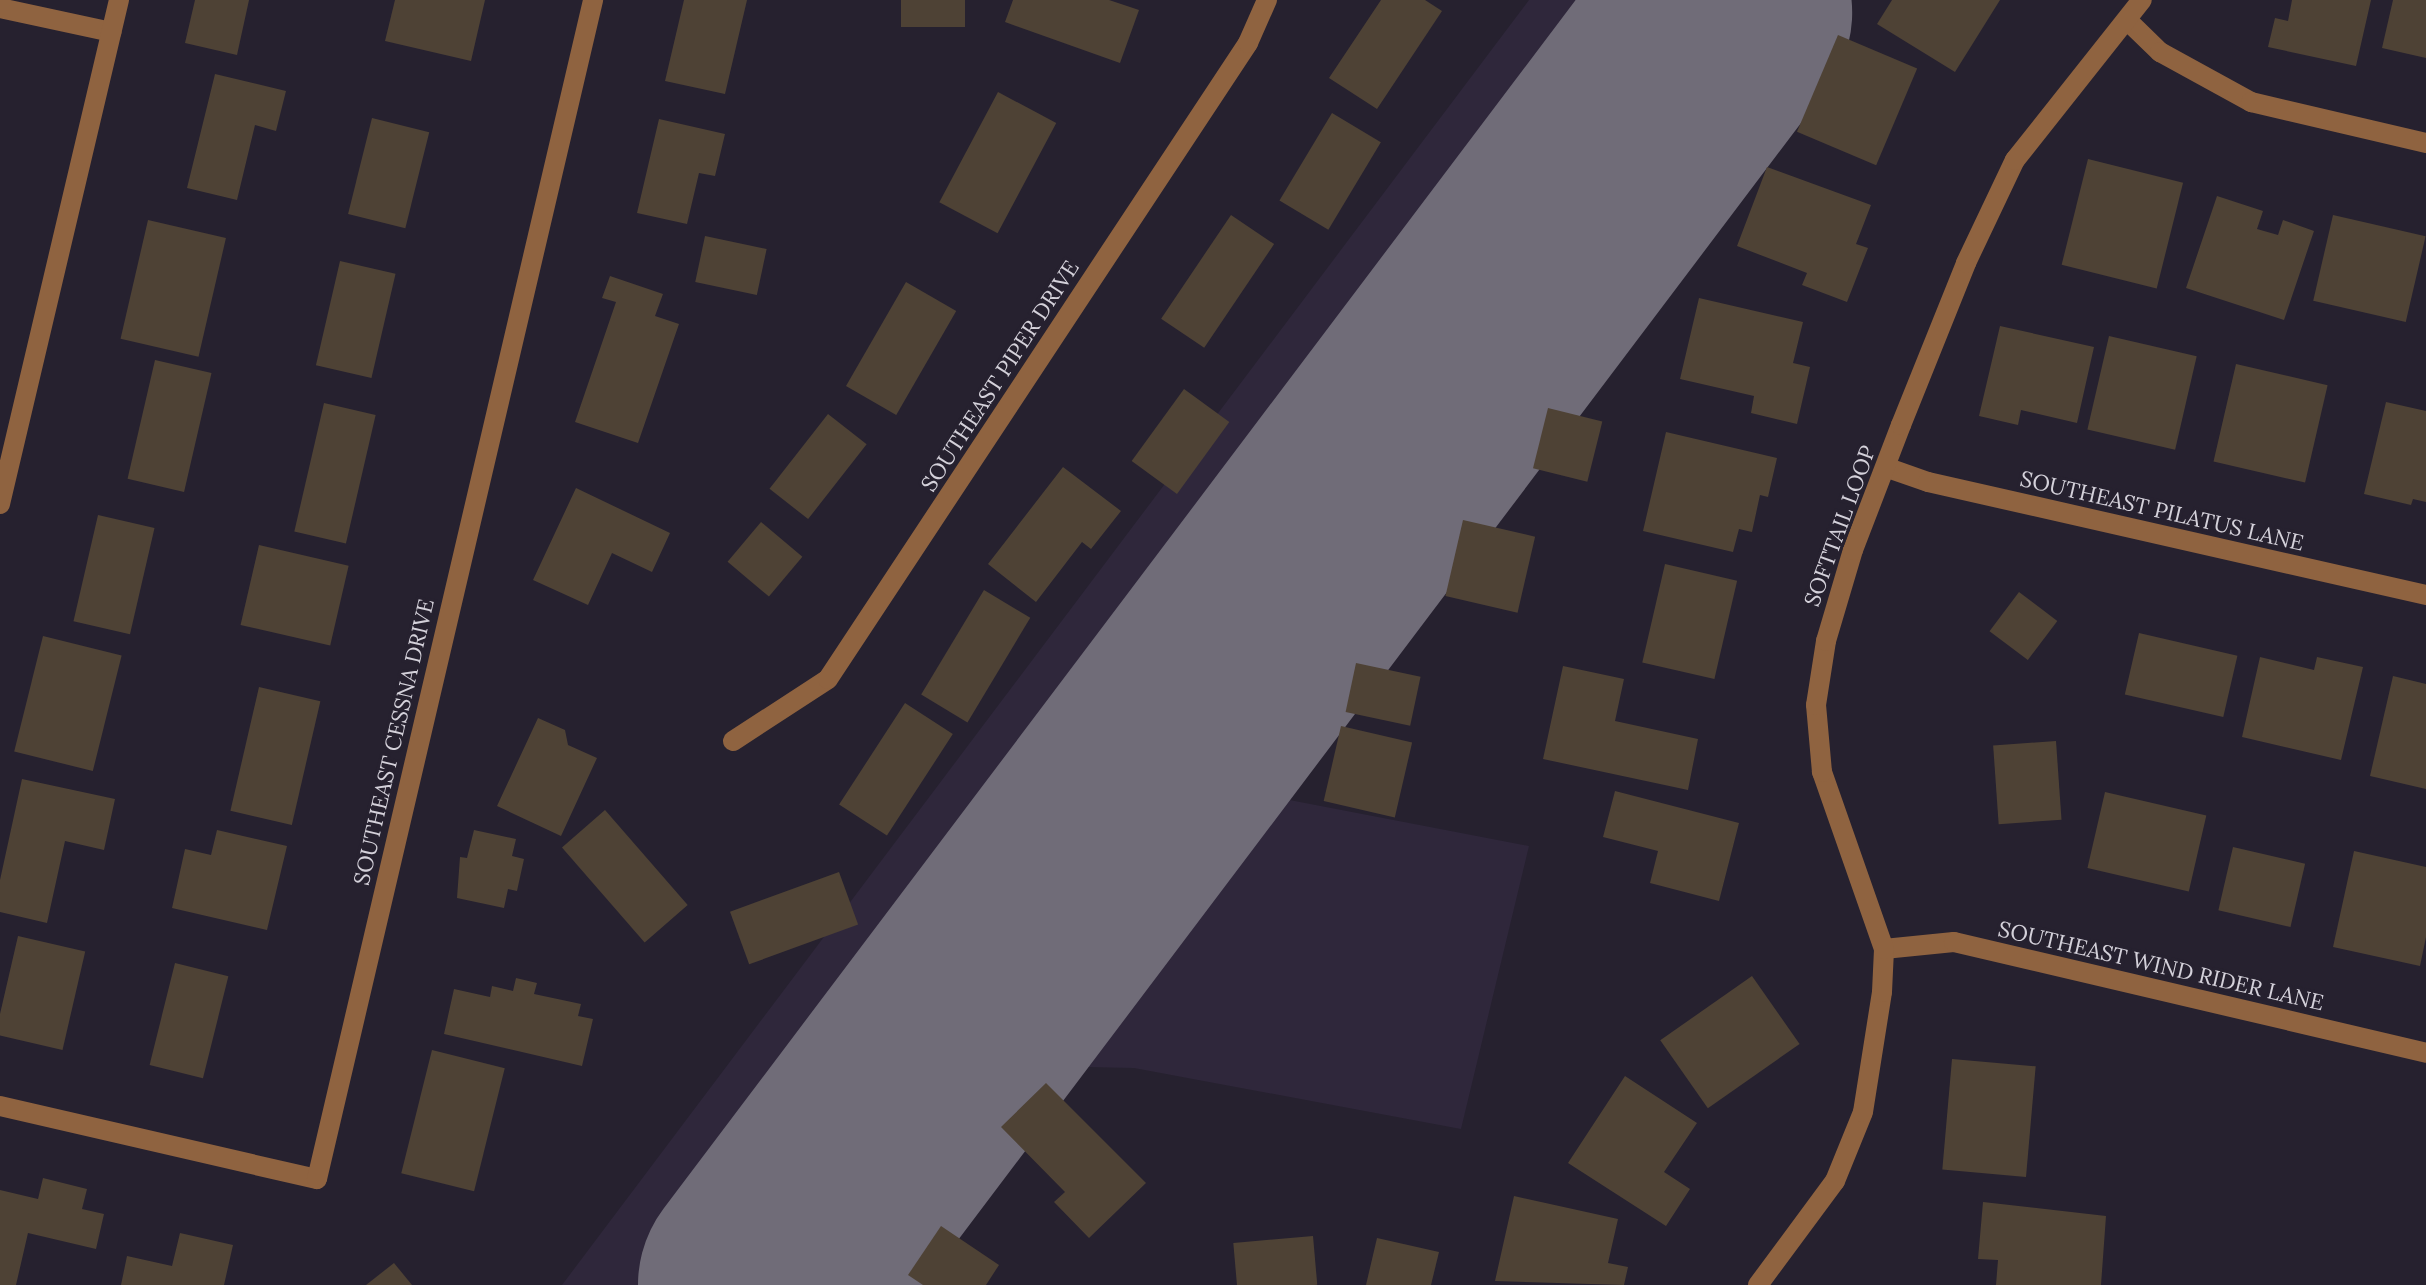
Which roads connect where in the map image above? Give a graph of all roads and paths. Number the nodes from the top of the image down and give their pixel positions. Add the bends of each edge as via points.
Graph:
1 (119, 0) edge
2 (593, 0) edge
3 (1267, 0) edge
4 (2142, 0) edge
5 (0, 8) edge
6 (2128, 21) junction
7 (111, 32) junction
8 (2426, 143) edge
9 (1888, 468) junction
10 (0, 504) edge
11 (2426, 595) edge
12 (733, 741) dead end
13 (1884, 949) junction
14 (2426, 1053) edge
15 (0, 1106) edge
16 (1758, 1285) edge

1 - 7 street
2 - 15 street, SOUTHEAST CESSNA DRIVE via 317,1179
3 - 12 street, SOUTHEAST PIPER DRIVE via 1239,57 828,679
4 - 6 street, SOFTTAIL LOOP
5 - 7 street
6 - 8 street via 2160,52 2251,102
6 - 9 street, SOFTTAIL LOOP via 2096,52 2015,160 1966,263
7 - 10 street
9 - 11 street, SOUTHEAST PILATUS LANE via 1928,482
9 - 13 street, SOFTTAIL LOOP via 1849,565 1826,641 1816,705 1822,772
13 - 14 street, SOUTHEAST WIND RIDER LANE via 1954,942
13 - 16 street, SOFTTAIL LOOP via 1863,1112 1835,1181

